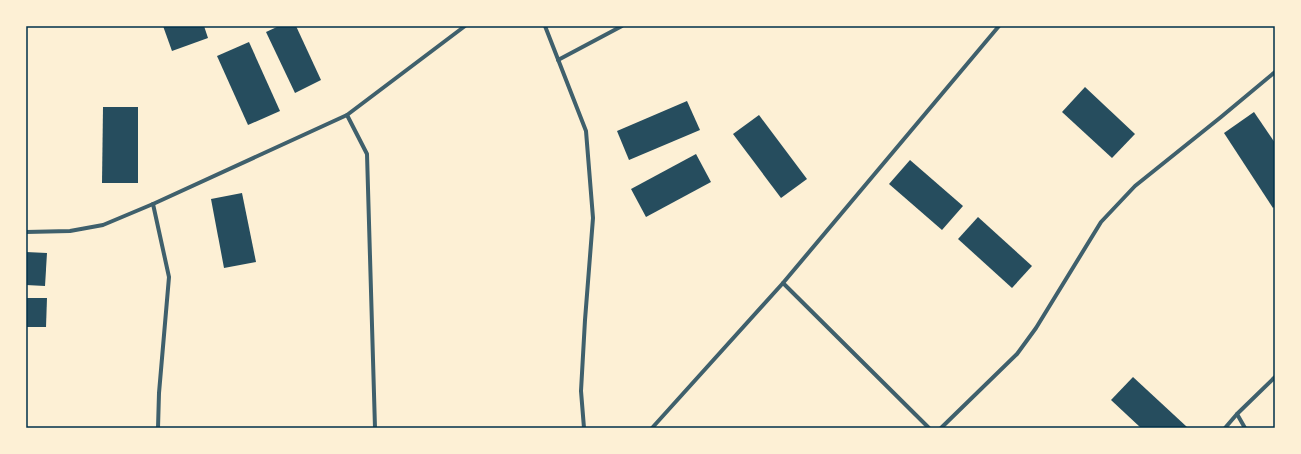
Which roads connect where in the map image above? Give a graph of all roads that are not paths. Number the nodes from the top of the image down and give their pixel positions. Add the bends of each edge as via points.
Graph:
1 (465, 26) edge
2 (545, 26) edge
3 (622, 26) edge
4 (999, 26) edge
5 (558, 60) junction
6 (1275, 72) edge
7 (347, 115) junction
8 (153, 204) junction
9 (26, 232) edge
10 (783, 283) junction
11 (1275, 377) edge
12 (1236, 414) junction
13 (158, 428) edge
14 (375, 428) edge
15 (584, 428) edge
16 (652, 428) edge
17 (929, 428) edge
18 (941, 428) edge
19 (1225, 428) edge
20 (1245, 428) edge

1 - 7 street
2 - 5 street
3 - 5 street
4 - 10 street
5 - 15 street via 586,131 593,218 581,391
6 - 18 street via 1135,186 1101,222 1036,328 1017,354
7 - 8 street
7 - 14 street via 367,154
8 - 9 street via 103,225 70,231
8 - 13 street via 169,277
10 - 16 street
10 - 17 street
11 - 12 street
12 - 19 street
12 - 20 street

